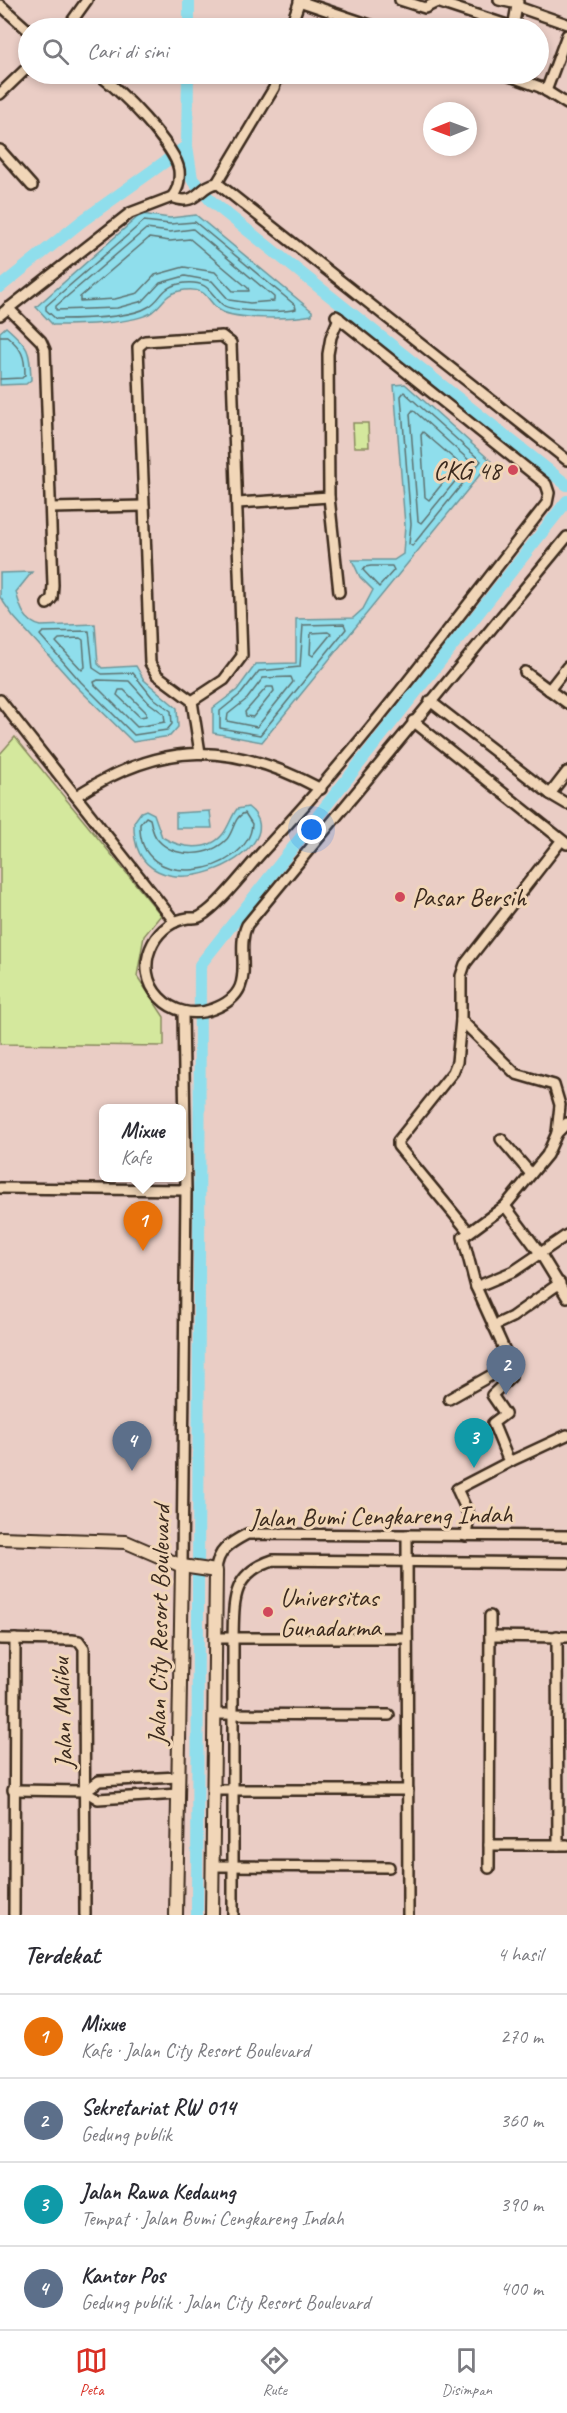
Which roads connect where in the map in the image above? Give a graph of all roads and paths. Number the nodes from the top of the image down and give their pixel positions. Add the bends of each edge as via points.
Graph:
1 (87, 0) edge
2 (400, 0) edge
3 (499, 0) edge
4 (300, 1) edge
5 (518, 4) edge
6 (0, 5) edge
7 (74, 18) edge
8 (294, 18) edge
9 (350, 18) edge
10 (484, 18) edge
11 (18, 21) edge
12 (567, 24) edge
13 (567, 35) edge
14 (18, 77) edge
15 (549, 83) edge
16 (109, 84) edge
17 (275, 84) edge
18 (529, 84) edge
19 (549, 84) edge
20 (546, 91) junction
21 (0, 94) edge
22 (567, 104) edge
23 (1, 152) edge
24 (213, 184) junction
25 (32, 186) dead end
26 (172, 197) junction
27 (8, 308) junction
28 (0, 315) edge
29 (567, 460) edge
30 (329, 498) junction
31 (238, 503) junction
32 (144, 506) junction
33 (51, 508) junction
34 (567, 537) edge
35 (339, 592) dead end
36 (47, 604) dead end
37 (567, 667) edge
38 (525, 672) dead end
39 (549, 690) junction
40 (0, 700) edge
41 (192, 701) junction
42 (429, 703) junction
43 (567, 703) edge
44 (415, 719) junction
45 (200, 753) junction
46 (567, 772) edge
47 (321, 789) junction
48 (550, 794) junction
49 (76, 796) junction
50 (567, 804) edge
51 (564, 842) edge
52 (175, 922) junction
53 (187, 1013) junction
54 (461, 1020) junction
55 (567, 1123) edge
56 (557, 1133) junction
57 (501, 1139) dead end
58 (531, 1174) junction
59 (0, 1188) edge
60 (186, 1190) junction
61 (505, 1206) junction
62 (468, 1231) junction
63 (567, 1235) edge
64 (540, 1253) junction
65 (560, 1283) junction
66 (476, 1287) junction
67 (567, 1297) edge
68 (493, 1326) junction
69 (511, 1364) junction
70 (449, 1399) dead end
71 (567, 1436) edge
72 (511, 1461) junction
73 (407, 1535) junction
74 (466, 1536) junction
75 (567, 1536) edge
76 (0, 1538) edge
77 (408, 1561) junction
78 (567, 1563) edge
79 (187, 1567) junction
80 (211, 1570) junction
81 (490, 1616) dead end
82 (490, 1636) junction
83 (556, 1636) junction
84 (567, 1636) edge
85 (215, 1638) junction
86 (233, 1638) junction
87 (407, 1638) junction
88 (0, 1639) edge
89 (15, 1639) junction
90 (233, 1713) junction
91 (214, 1714) junction
92 (389, 1714) dead end
93 (178, 1777) junction
94 (562, 1787) edge
95 (13, 1790) junction
96 (213, 1790) junction
97 (233, 1790) junction
98 (408, 1790) junction
99 (85, 1791) junction
100 (178, 1794) junction
101 (489, 1845) junction
102 (562, 1845) edge
103 (212, 1866) junction
104 (233, 1866) junction
105 (389, 1867) dead end
106 (489, 1868) dead end
107 (14, 1915) edge
108 (85, 1915) edge
109 (176, 1915) edge
110 (212, 1915) edge
111 (233, 1915) edge
112 (408, 1915) edge

1 - 7 street
2 - 10 street via 425,8 437,2
3 - 5 street
4 - 8 street
4 - 9 street
5 - 12 street
6 - 11 street
13 - 15 street
14 - 21 street
16 - 26 street via 135,107 166,144 179,168 179,183
17 - 24 street
18 - 20 street
19 - 20 street
20 - 22 street
23 - 25 street
24 - 26 street via 199,197
24 - 29 street
26 - 27 street via 130,213
27 - 28 street
27 - 33 street via 45,350
30 - 31 street
30 - 35 street
30 - 47 street via 328,354 338,317 546,484 549,493 547,503
31 - 32 street via 231,342 222,336 145,341 138,347
31 - 41 street via 242,656 224,680
32 - 33 street
32 - 41 street via 152,668
33 - 36 street via 53,592
34 - 42 street
37 - 39 street
38 - 39 street
39 - 43 street
40 - 49 street
41 - 45 street
42 - 44 street
42 - 48 street
44 - 51 street
44 - 53 street via 244,930 241,944 245,965 240,986 227,1002 212,1010
45 - 47 street via 242,757 273,766
45 - 49 street via 134,765
46 - 48 street
47 - 52 street via 206,912 198,918
48 - 50 street
49 - 52 street
51 - 54 street via 465,964 461,976
52 - 53 street via 153,942 147,970 158,997
53 - 60 street, Jalan City Resort Boulevard
54 - 56 street via 516,1074 554,1085 560,1105
54 - 62 street via 453,1072 398,1146
55 - 56 street
56 - 58 street via 547,1155
57 - 58 street
58 - 61 street
59 - 60 street
60 - 79 street, Jalan City Resort Boulevard
61 - 62 street
61 - 64 street
62 - 66 street via 463,1237
63 - 64 street
64 - 65 street
64 - 66 street via 514,1271
65 - 67 street
65 - 68 street
66 - 68 street
68 - 69 street
69 - 70 street
69 - 72 street via 512,1377 492,1395 504,1414 493,1423
71 - 72 street
72 - 74 street via 457,1489 469,1515
73 - 74 street, Jalan Bumi Cengkareng Indah
73 - 77 street
73 - 80 street, Jalan Bumi Cengkareng Indah via 247,1534 225,1547
74 - 75 street, Jalan Bumi Cengkareng Indah
76 - 79 street via 126,1542
77 - 78 street
77 - 86 street via 273,1560 260,1564 239,1583
77 - 87 street
79 - 80 street
79 - 93 street, Jalan City Resort Boulevard
80 - 85 street
81 - 82 street
82 - 83 street
82 - 101 street
83 - 84 street
83 - 94 street
85 - 86 street
85 - 91 street
86 - 87 street
86 - 90 street
87 - 98 street
88 - 89 street, Jalan Malibu
89 - 95 street
89 - 99 street, Jalan Malibu via 72,1640 79,1641 84,1648
90 - 91 street
90 - 92 street
90 - 97 street
91 - 96 street
93 - 99 street, Jalan Malibu via 99,1781
93 - 100 street, Jalan City Resort Boulevard
94 - 102 street
95 - 99 street, Jalan Malibu
95 - 107 street
96 - 97 street
96 - 103 street
97 - 98 street
97 - 104 street
98 - 112 street
99 - 100 street, Jalan Malibu via 98,1799
99 - 108 street, Jalan Malibu
100 - 109 street, Jalan City Resort Boulevard
101 - 102 street
101 - 106 street
103 - 104 street
103 - 110 street
104 - 105 street
104 - 111 street

